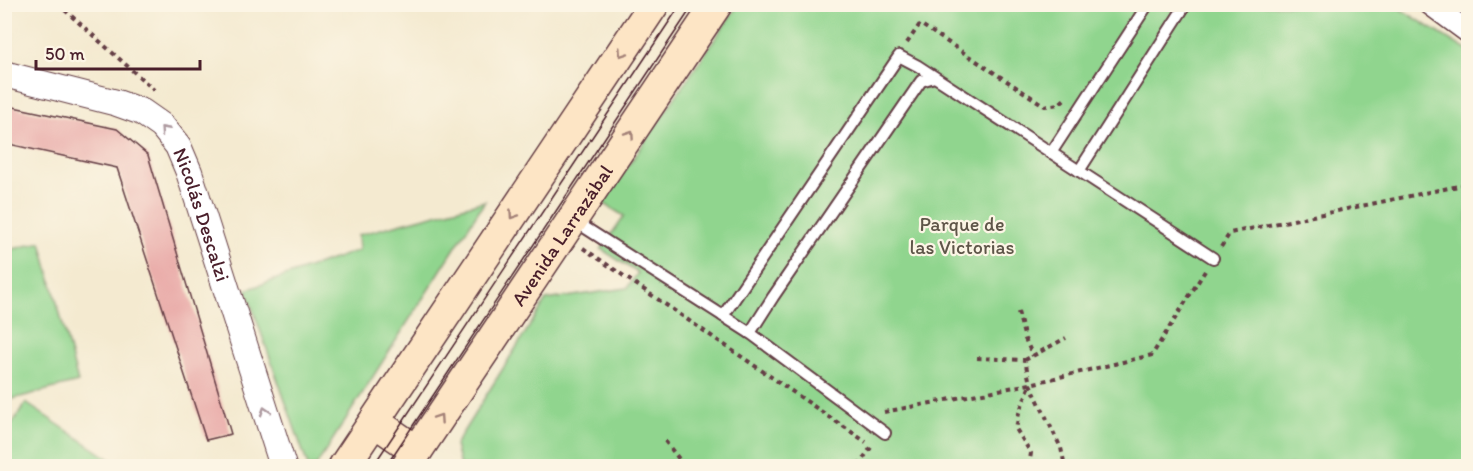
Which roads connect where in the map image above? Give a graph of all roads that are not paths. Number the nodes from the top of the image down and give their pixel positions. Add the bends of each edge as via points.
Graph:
1 (654, 4) edge
2 (717, 4) edge
3 (1148, 4) edge
4 (1186, 4) edge
5 (1430, 4) edge
6 (1468, 32) edge
7 (4, 74) edge
8 (934, 77) junction
9 (1051, 153) junction
10 (1079, 171) junction
11 (581, 224) junction
12 (1214, 258) road end
13 (723, 316) junction
14 (750, 333) junction
15 (375, 422) junction
16 (885, 434) road end
17 (412, 459) edge
18 (283, 466) edge
19 (344, 466) edge

1 -> 15 main road
11 -> 2 main road, Avenida Larrazábal
3 - 9 lane
4 - 10 lane
5 - 6 street
18 -> 7 street, Nicolás Descalzi via 178,146 162,126 142,112
8 - 9 lane
8 - 13 lane via 899,56
8 - 14 lane via 921,81
9 - 10 lane
10 - 12 lane
11 - 13 lane
17 -> 11 main road, Avenida Larrazábal
13 - 14 lane
14 - 16 lane
15 - 17 main road
15 - 19 main road

